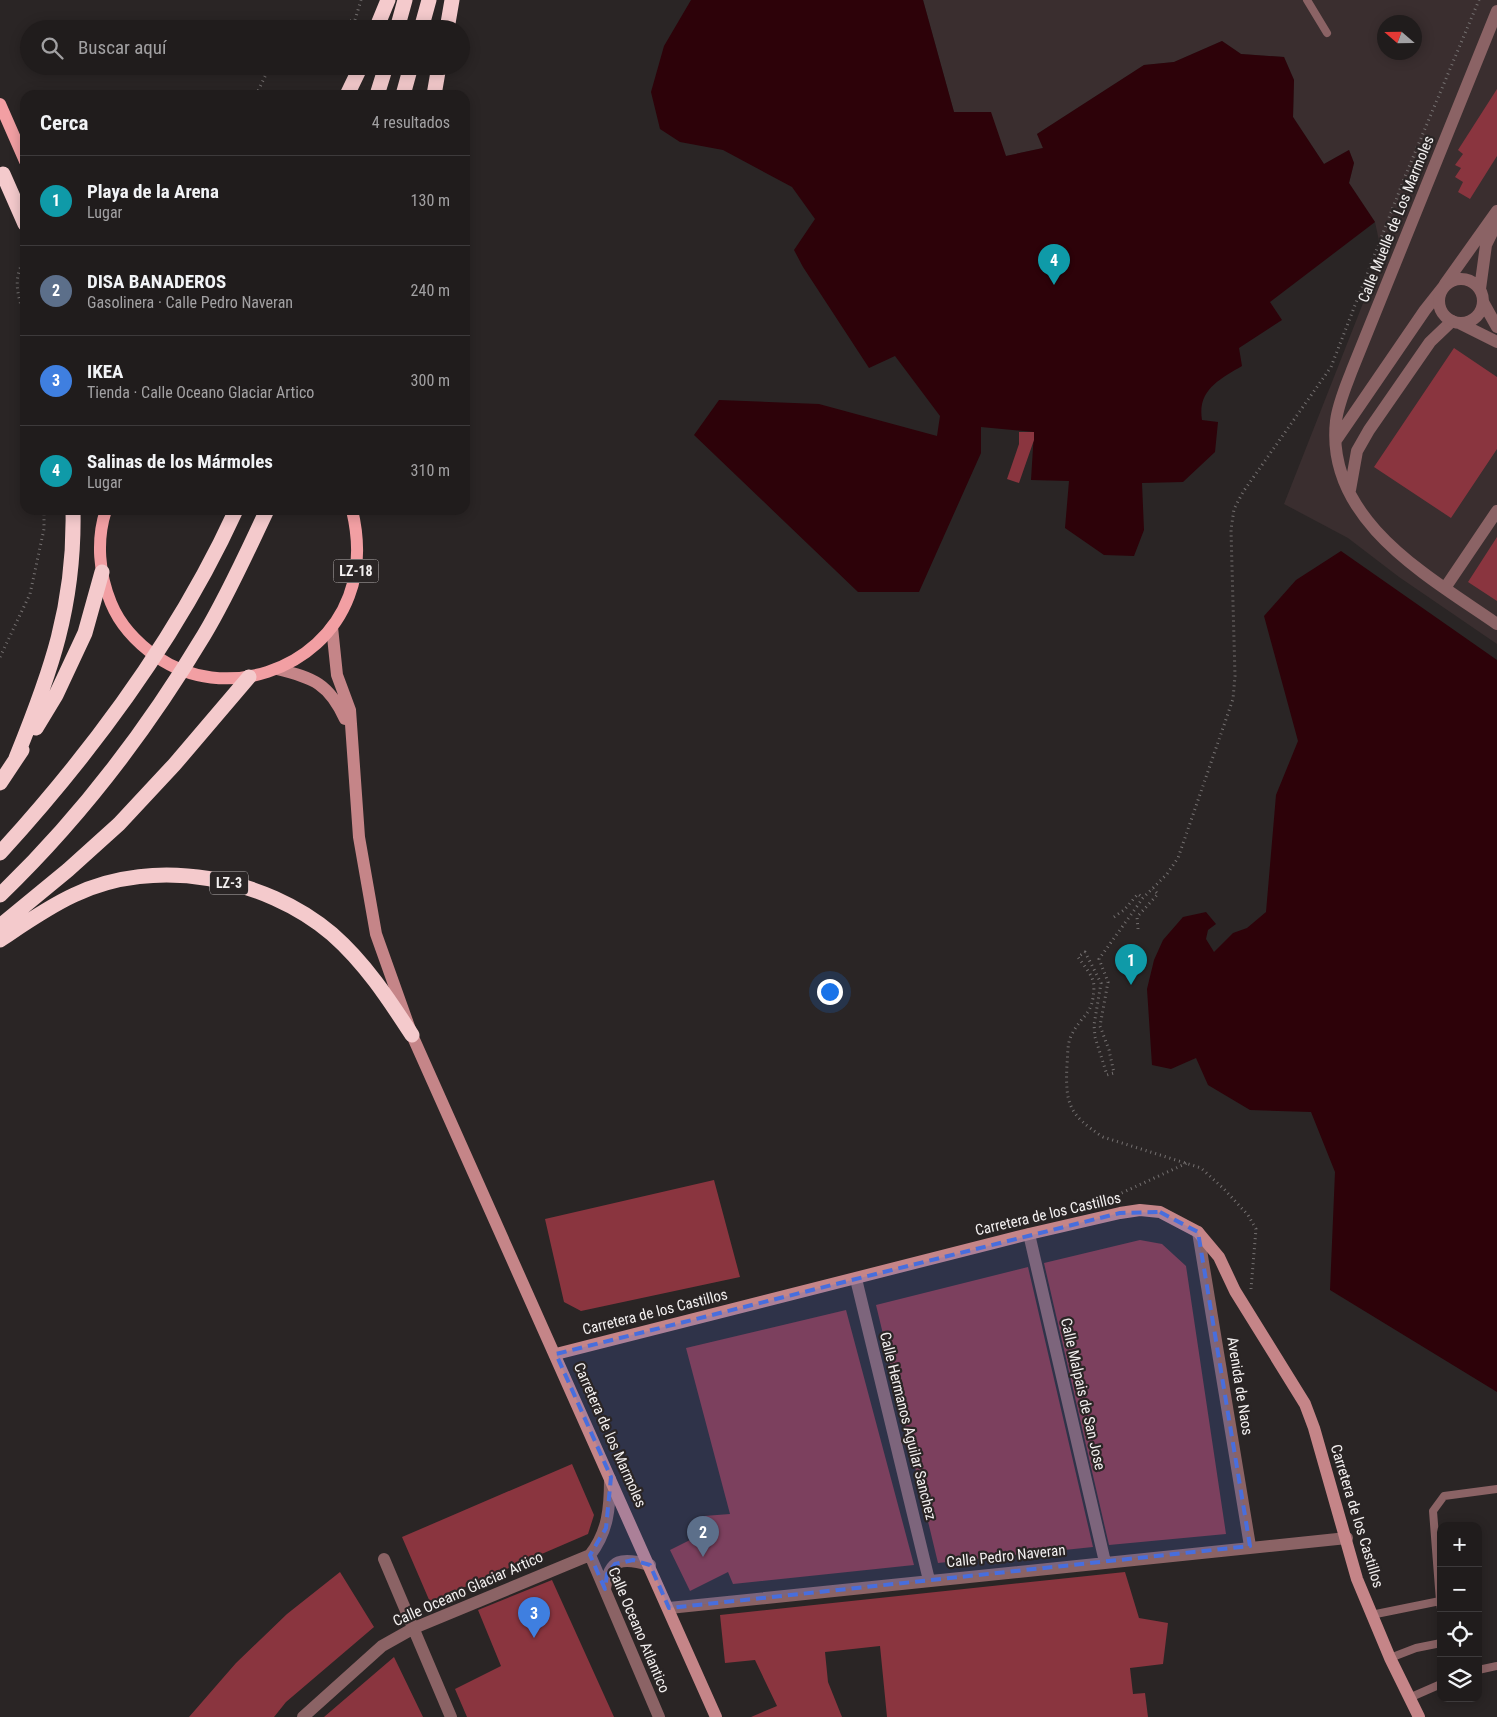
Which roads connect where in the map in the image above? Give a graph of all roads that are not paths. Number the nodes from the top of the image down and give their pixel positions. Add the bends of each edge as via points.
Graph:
1 (388, 0) edge
2 (405, 0) edge
3 (429, 0) edge
4 (452, 0) edge
5 (1307, 0) edge
6 (1497, 12) edge
7 (380, 20) edge
8 (399, 20) edge
9 (423, 20) edge
10 (449, 20) edge
11 (1327, 33) dead end
12 (357, 75) edge
13 (383, 75) edge
14 (409, 75) edge
15 (437, 75) edge
16 (349, 90) edge
17 (379, 90) edge
18 (404, 90) edge
19 (435, 90) edge
20 (0, 104) edge
21 (20, 150) edge
22 (2, 170) edge
23 (20, 206) edge
24 (1497, 211) edge
25 (20, 212) edge
26 (1497, 222) edge
27 (1444, 286) junction
28 (1480, 289) junction
29 (1483, 302) junction
30 (1455, 322) junction
31 (1497, 327) edge
32 (1497, 342) edge
33 (1335, 441) junction
34 (1350, 492) junction
35 (1497, 511) edge
36 (73, 515) edge
37 (105, 515) edge
38 (234, 515) edge
39 (264, 515) edge
40 (353, 515) edge
41 (102, 572) junction
42 (1444, 588) junction
43 (1497, 624) edge
44 (332, 627) junction
45 (277, 669) junction
46 (249, 677) junction
47 (352, 733) junction
48 (16, 758) junction
49 (0, 783) edge
50 (0, 853) edge
51 (0, 895) edge
52 (0, 926) edge
53 (0, 940) edge
54 (412, 1035) junction
55 (1198, 1232) junction
56 (1029, 1234) junction
57 (856, 1279) junction
58 (556, 1354) junction
59 (610, 1477) junction
60 (1497, 1489) edge
61 (1347, 1538) junction
62 (1250, 1546) junction
63 (590, 1555) junction
64 (384, 1559) dead end
65 (1105, 1562) junction
66 (650, 1565) junction
67 (1437, 1567) edge
68 (929, 1580) junction
69 (605, 1589) junction
70 (1437, 1605) edge
71 (668, 1608) junction
72 (1371, 1615) junction
73 (414, 1628) junction
74 (1437, 1644) edge
75 (1390, 1658) junction
76 (1497, 1666) edge
77 (1482, 1669) edge
78 (1437, 1686) edge
79 (1409, 1698) junction
80 (303, 1717) edge
81 (451, 1717) edge
82 (659, 1717) edge
83 (716, 1717) edge
84 (1419, 1717) edge

1 - 7 highway
2 - 8 highway
3 - 9 highway
4 - 10 highway
5 - 11 lane
6 - 33 street, Calle Muelle de Los Marmoles via 1352,370 1336,419
12 - 16 highway
13 - 17 highway
14 - 18 highway
15 - 19 highway
20 - 21 main road
22 - 23 main road
22 - 25 highway
24 - 27 street
26 - 28 street via 1486,245
27 - 28 street via 1462,278 1475,283
27 - 30 street via 1439,306 1446,318
27 - 33 street
28 - 29 street
29 - 30 street via 1478,315 1466,323
29 - 31 street
30 - 32 street
30 - 34 street via 1430,342 1369,430 1357,451
33 - 34 street, Calle Muelle de Los Marmoles via 1337,457
34 - 42 street, Calle Muelle de Los Marmoles via 1368,521 1393,550
35 - 42 street
36 - 48 highway via 70,577 56,654
37 - 41 main road, LZ-18 via 100,535
38 - 50 highway via 179,617 134,687 50,798
39 - 51 highway via 204,634 160,704 95,791
40 - 44 main road, LZ-18 via 358,545 354,580 342,612
41 - 46 main road, LZ-18 via 113,608 148,651 174,667 203,676
41 - 48 highway via 85,633 60,688
42 - 43 street, Calle Muelle de Los Marmoles
44 - 45 main road, LZ-18 via 298,659
44 - 47 main road, Carretera de los Marmoles via 334,661 350,710
45 - 46 main road, LZ-18
45 - 47 main road via 312,679 324,687 336,700
46 - 52 highway via 119,824
47 - 54 main road, Carretera de los Marmoles via 359,837 376,934
48 - 49 highway
53 - 54 highway, LZ-3 via 76,894 110,883 144,876 184,876 223,882 276,899 331,934 378,984
54 - 58 main road, Carretera de los Marmoles
55 - 56 main road, Carretera de los Castillos via 1160,1212 1140,1210
55 - 61 main road, Carretera de los Castillos via 1219,1257 1235,1291 1305,1404
55 - 62 street, Avenida de Naos
56 - 57 main road, Carretera de los Castillos
56 - 65 street, Calle Malpais de San Jose
57 - 58 main road, Carretera de los Castillos
57 - 68 street, Calle Hermanos Aguilar Sanchez
58 - 59 main road, Carretera de los Marmoles
59 - 63 street via 610,1510 606,1528
59 - 66 main road, Carretera de los Marmoles
60 - 67 lane via 1444,1496 1433,1511
61 - 62 street, Calle Pedro Naveran
61 - 72 main road, Carretera de los Castillos via 1357,1579
62 - 65 street, Calle Pedro Naveran
63 - 69 street, Calle Oceano Atlantico
63 - 73 street, Calle Oceano Glaciar Artico
64 - 73 street
65 - 68 street, Calle Pedro Naveran
66 - 69 street via 633,1560 615,1564 607,1574
66 - 71 main road, Carretera de los Marmoles
68 - 71 street, Calle Pedro Naveran
69 - 82 street, Calle Oceano Atlantico
70 - 72 lane
71 - 83 main road, Carretera de los Marmoles
72 - 75 main road, Carretera de los Castillos
73 - 80 street, Calle Oceano Glaciar Artico via 382,1646
73 - 81 street
74 - 75 lane
75 - 79 main road, Carretera de los Castillos
76 - 77 lane
78 - 79 lane
79 - 84 main road, Carretera de los Castillos

